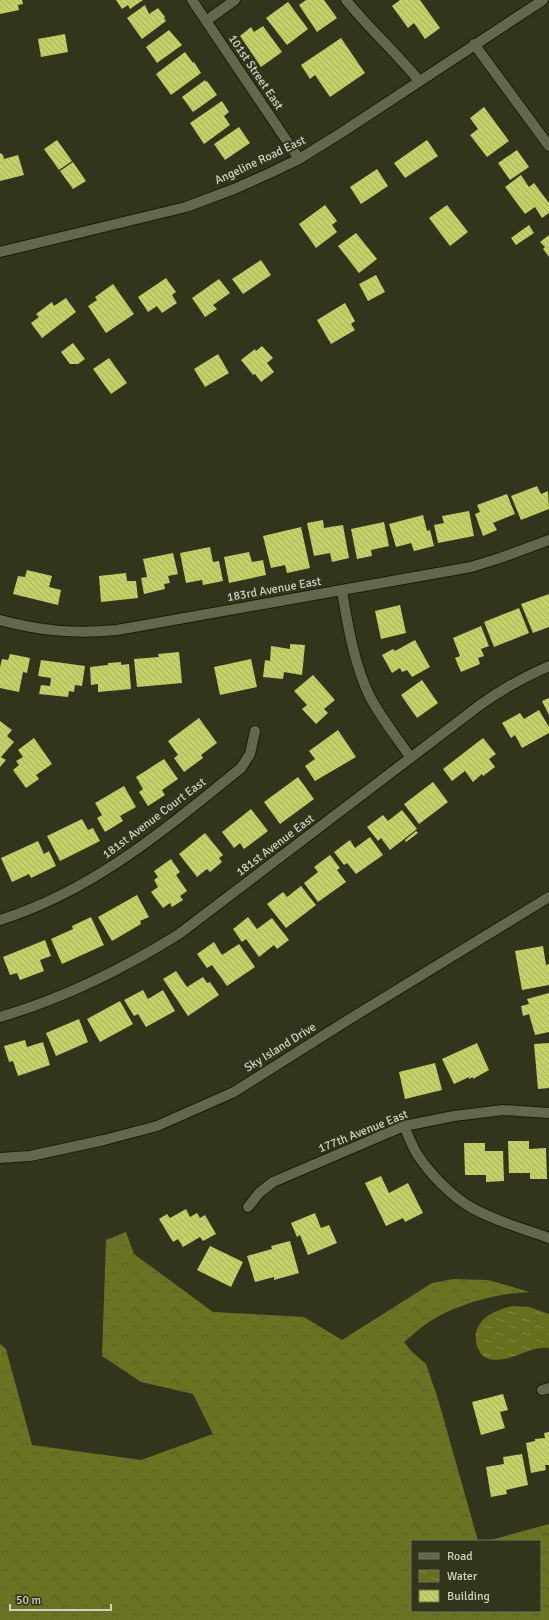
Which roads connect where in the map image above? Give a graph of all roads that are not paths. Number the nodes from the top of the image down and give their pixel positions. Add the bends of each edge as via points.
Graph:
1 (192, 0) edge
2 (235, 0) edge
3 (346, 0) edge
4 (544, 0) edge
5 (206, 21) junction
6 (474, 44) junction
7 (419, 82) junction
8 (549, 146) edge
9 (299, 159) junction
10 (0, 252) edge
11 (549, 540) edge
12 (342, 591) junction
13 (0, 620) edge
14 (549, 666) edge
15 (255, 731) dead end
16 (411, 758) junction
17 (549, 897) edge
18 (0, 920) edge
19 (0, 1017) edge
20 (549, 1113) edge
21 (404, 1126) junction
22 (0, 1158) edge
23 (248, 1207) dead end
24 (549, 1238) edge

1 - 5 street, 101st Street East
2 - 5 street
3 - 7 street
4 - 6 street, Angeline Road East
5 - 9 street, 101st Street East
6 - 7 street, Angeline Road East
6 - 8 street
7 - 9 street, Angeline Road East
9 - 10 street, Angeline Road East via 234,189 186,207
11 - 12 street, 183rd Avenue East via 471,567
12 - 13 street, 183rd Avenue East via 110,631 57,632
12 - 16 street via 351,640 367,689 384,721
14 - 16 street, 181st Avenue East via 500,691
15 - 18 street, 181st Avenue Court East via 250,754 241,768 150,841 118,864 83,884 40,905
16 - 19 street, 181st Avenue East via 179,934 149,953 101,979 64,995
17 - 22 street, Sky Island Drive via 234,1092 157,1126 37,1154
20 - 21 street, 177th Avenue East via 503,1110
21 - 23 street, 177th Avenue East via 273,1182 259,1193
21 - 24 street via 416,1153 431,1173 473,1209

